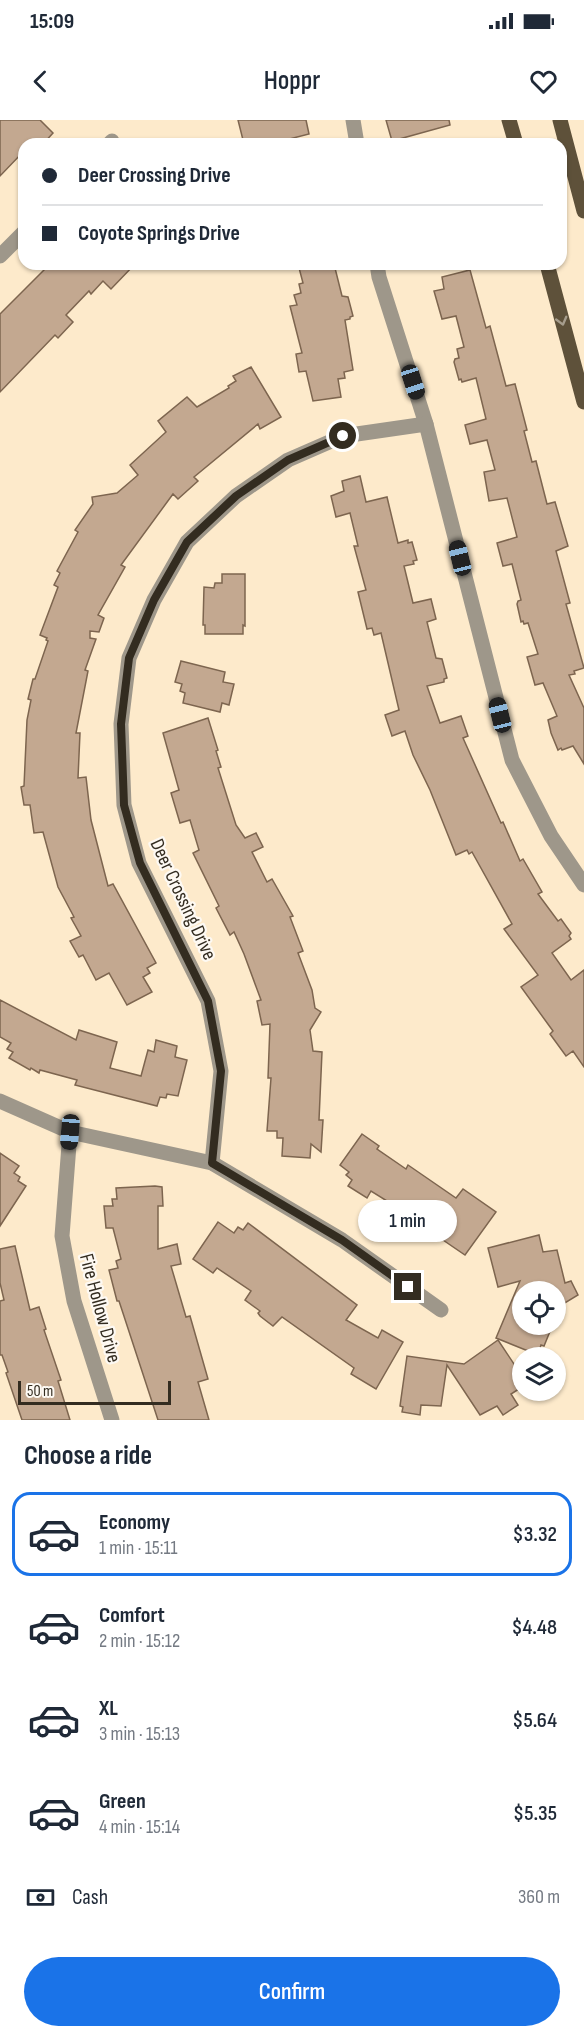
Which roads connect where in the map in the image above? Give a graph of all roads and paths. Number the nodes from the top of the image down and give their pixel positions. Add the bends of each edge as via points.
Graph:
1 (353, 120) edge
2 (509, 120) edge
3 (560, 120) edge
4 (356, 138) edge
5 (514, 138) edge
6 (565, 138) edge
7 (567, 147) edge
8 (584, 211) edge
9 (18, 238) edge
10 (0, 256) edge
11 (378, 270) edge
12 (549, 270) edge
13 (584, 402) edge
14 (426, 424) junction
15 (584, 885) edge
16 (0, 1101) edge
17 (70, 1132) junction
18 (212, 1163) junction
19 (441, 1310) dead end
20 (112, 1420) edge

1 - 4 street
2 - 5 main road
3 - 6 main road
7 - 8 main road
9 - 10 street
11 - 14 street
12 -> 13 main road
14 - 15 street via 512,760 551,836
14 - 18 street, Deer Crossing Drive via 343,436 288,460 236,496 187,542 154,600 129,658 121,724 124,805 140,863 208,1001 221,1071
16 - 17 street
17 - 18 street
17 - 20 street, Fire Hollow Drive via 62,1236 74,1301
18 - 19 street via 342,1240

